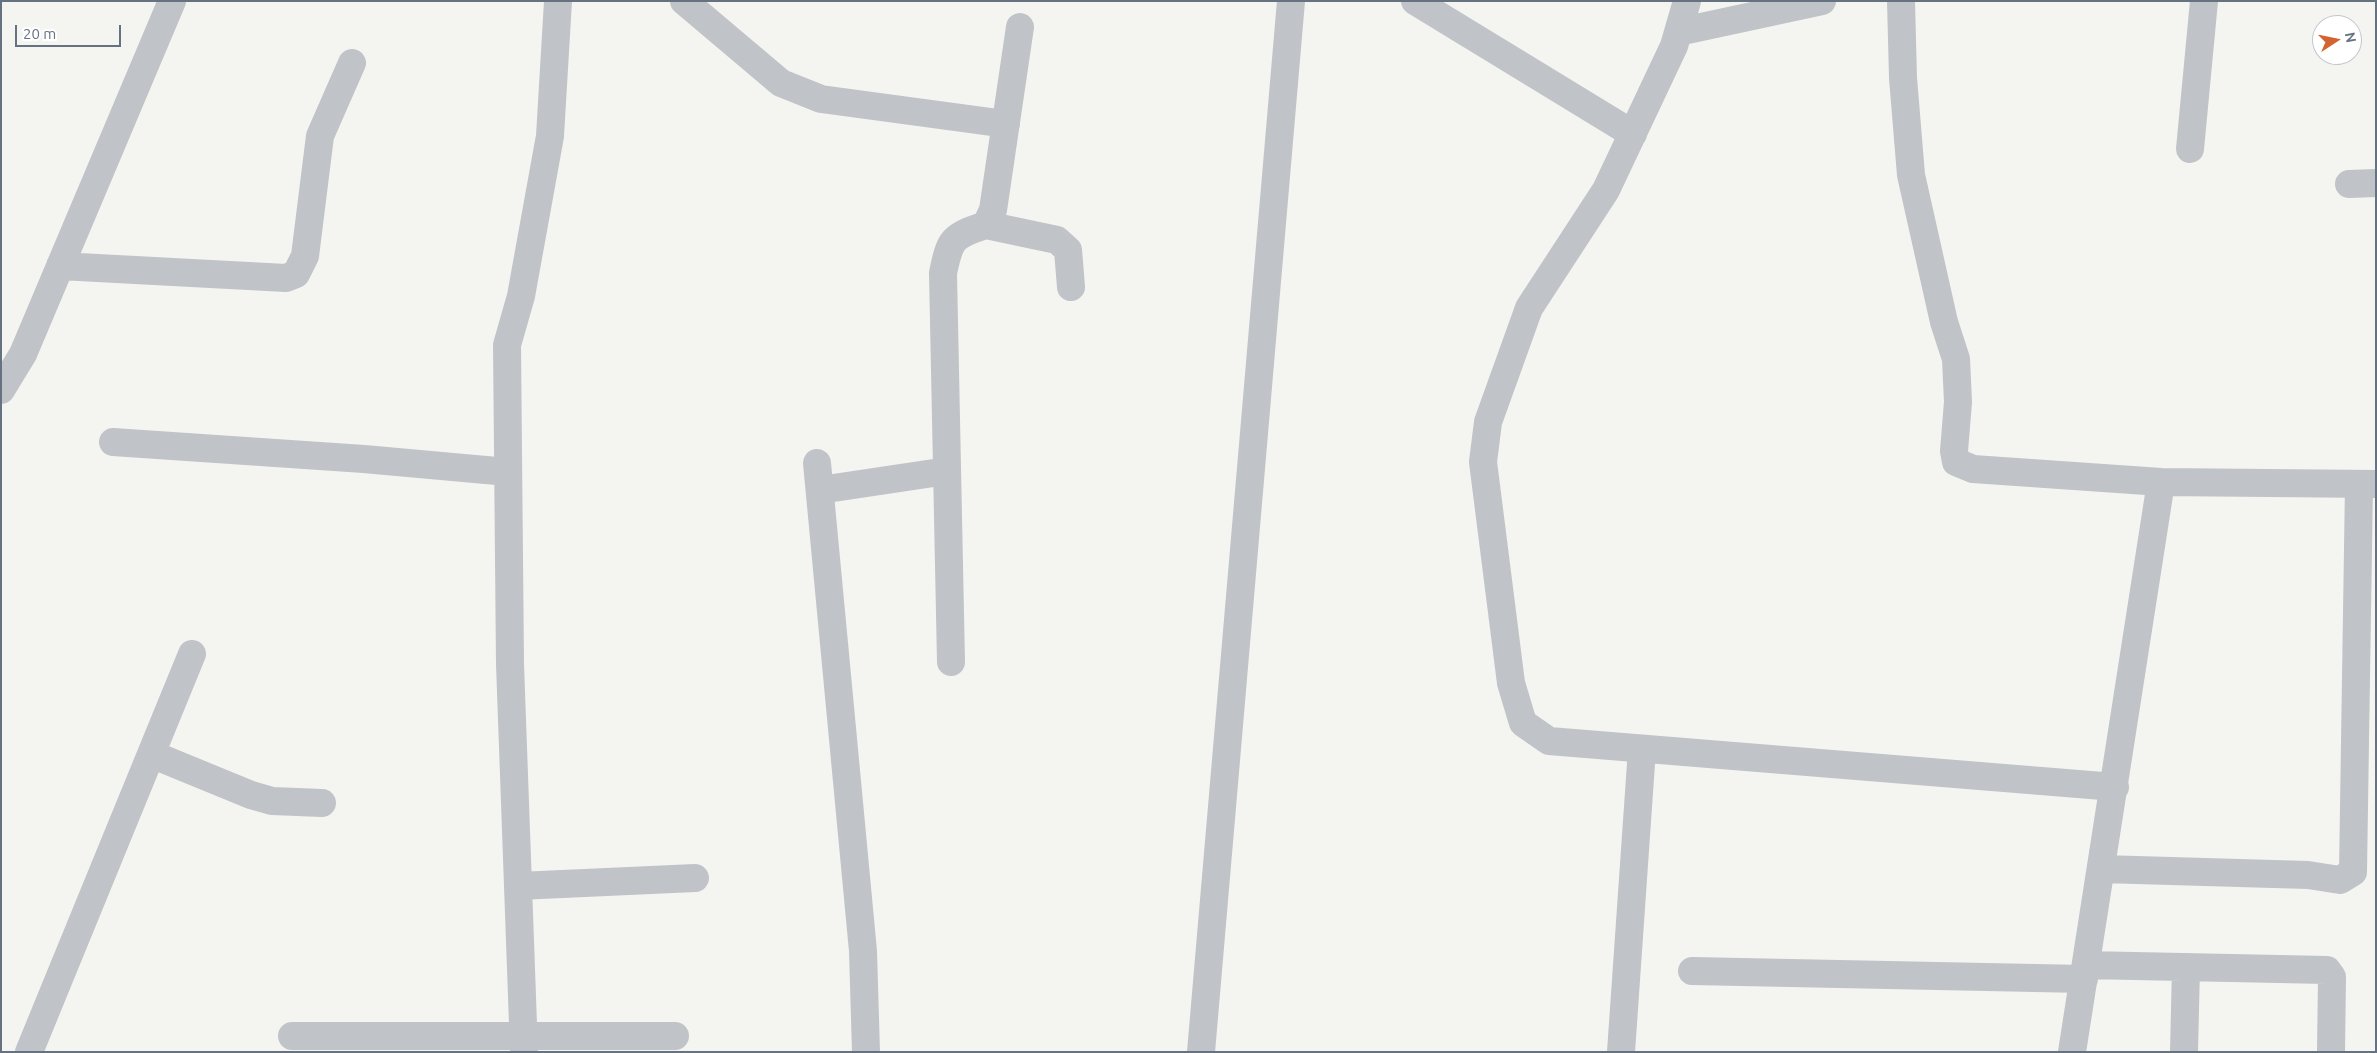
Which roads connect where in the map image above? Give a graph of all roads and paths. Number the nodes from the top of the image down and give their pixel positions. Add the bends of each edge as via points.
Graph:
1 (172, 1) edge
2 (558, 1) edge
3 (684, 1) edge
4 (1291, 1) edge
5 (1415, 1) edge
6 (1686, 1) edge
7 (1822, 1) edge
8 (1901, 1) edge
9 (2204, 1) edge
10 (1020, 27) dead end
11 (1678, 32) junction
12 (352, 63) dead end
13 (1006, 124) junction
14 (1633, 134) junction
15 (2190, 149) dead end
16 (2376, 183) edge
17 (2349, 184) dead end
18 (986, 225) junction
19 (60, 266) junction
20 (1071, 287) dead end
21 (1, 390) edge
22 (113, 442) dead end
23 (817, 463) dead end
24 (947, 471) junction
25 (508, 472) junction
26 (2160, 482) junction
27 (2367, 484) edge
28 (820, 490) junction
29 (192, 654) dead end
30 (951, 662) dead end
31 (1642, 748) junction
32 (151, 754) junction
33 (2115, 787) junction
34 (322, 803) dead end
35 (2102, 870) junction
36 (694, 878) dead end
37 (518, 886) junction
38 (2186, 967) junction
39 (1692, 971) dead end
40 (2085, 972) junction
41 (292, 1036) dead end
42 (675, 1036) dead end
43 (524, 1044) edge
44 (29, 1052) edge
45 (866, 1052) edge
46 (1201, 1052) edge
47 (1621, 1052) edge
48 (2072, 1052) edge
49 (2184, 1052) edge
50 (2331, 1052) edge

1 - 19 street
2 - 25 street via 550,136 522,296 507,345
3 - 13 street via 781,82 821,99
4 - 46 street
5 - 14 street
6 - 11 street
7 - 11 street
8 - 26 street via 1911,175 1944,322 1956,359 1956,462 1974,469
9 - 15 street
10 - 13 street
11 - 14 street
12 - 19 street via 320,136 305,256 296,274 286,278
13 - 18 street via 992,210
14 - 31 street via 1606,190 1529,308 1488,422 1483,462 1511,682 1522,724 1549,741
16 - 17 street
18 - 20 street via 1057,240 1068,250
18 - 24 street via 960,234 948,248 942,273
19 - 21 street via 23,354
22 - 25 street
23 - 28 street
24 - 28 street
24 - 30 street
25 - 37 street via 510,664
26 - 27 street
26 - 33 street
27 - 35 street via 2353,872 2340,880 2308,875
28 - 45 street via 863,951
29 - 32 street
31 - 33 street
31 - 47 street
32 - 34 street via 251,795 272,800
32 - 44 street
33 - 35 street
35 - 40 street
36 - 37 street
37 - 43 street
38 - 40 street
38 - 49 street
38 - 50 street via 2327,970 2332,977
39 - 40 street
40 - 48 street
41 - 43 street
42 - 43 street

